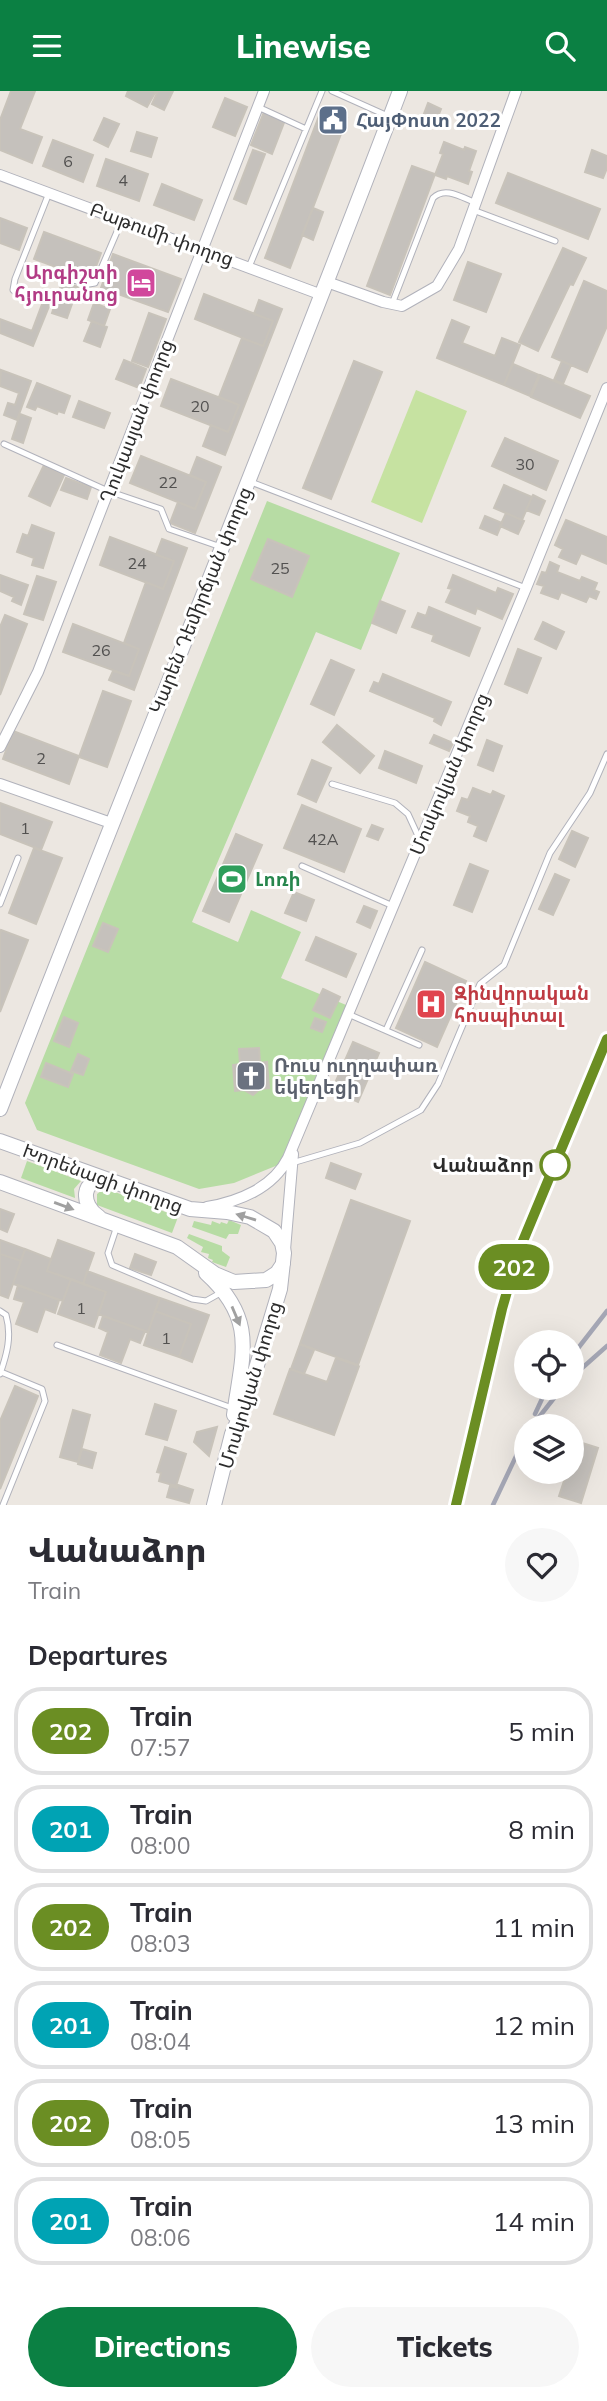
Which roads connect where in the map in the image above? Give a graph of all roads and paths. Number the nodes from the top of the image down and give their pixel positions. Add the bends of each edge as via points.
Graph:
1 (264, 91) edge
2 (322, 91) edge
3 (332, 91) edge
4 (400, 91) edge
5 (516, 91) edge
6 (258, 107) junction
7 (390, 117) junction
8 (306, 129) junction
9 (0, 175) edge
10 (49, 193) junction
11 (475, 206) junction
12 (122, 220) junction
13 (555, 241) dead end
14 (203, 249) junction
15 (249, 267) junction
16 (50, 274) dead end
17 (325, 289) junction
18 (31, 298) dead end
19 (392, 304) junction
20 (607, 388) edge
21 (4, 444) dead end
22 (248, 481) junction
23 (108, 491) junction
24 (221, 547) junction
25 (526, 588) junction
26 (0, 747) edge
27 (607, 754) edge
28 (0, 784) edge
29 (332, 785) dead end
30 (111, 823) junction
31 (421, 841) junction
32 (18, 858) dead end
33 (302, 866) dead end
34 (0, 904) edge
35 (393, 906) junction
36 (422, 950) dead end
37 (348, 1014) junction
38 (386, 1030) junction
39 (419, 1045) dead end
40 (0, 1109) edge
41 (0, 1141) edge
42 (290, 1161) junction
43 (0, 1182) edge
44 (119, 1184) junction
45 (190, 1209) junction
46 (111, 1223) junction
47 (177, 1247) junction
48 (284, 1259) junction
49 (222, 1291) junction
50 (0, 1311) edge
51 (57, 1345) dead end
52 (0, 1373) edge
53 (235, 1409) junction
54 (232, 1434) junction
55 (3, 1505) edge
56 (214, 1505) edge

1 - 6 street, Ղուկասյան փողոց
2 - 8 lane
3 - 7 lane
4 - 7 street, Կարեն Դեմիրճյան փողոց
5 - 11 street
6 - 8 lane
6 - 14 street, Ղուկասյան փողոց
7 - 17 street, Կարեն Դեմիրճյան փողոց
8 - 15 lane
9 - 10 street, Բաթումի փողոց
10 - 12 street, Բաթումի փողոց
10 - 18 lane via 13,290
11 - 13 lane
11 - 19 street via 459,250 437,286 402,306
11 - 19 lane via 446,191 433,198
12 - 14 street, Բաթումի փողոց
12 - 16 lane via 95,283
14 - 15 street, Բաթումի փողոց
14 - 23 street, Ղուկասյան փողոց
15 - 17 street, Բաթումի փողոց
17 - 19 street, Բաթումի փողոց
17 - 22 street, Կարեն Դեմիրճյան փողոց
20 - 25 street, Մոսկովյան փողոց
21 - 23 lane
22 - 24 street, Կարեն Դեմիրճյան փողոց
22 - 25 lane
23 - 24 lane via 161,509 169,529
23 - 26 street, Ղուկասյան փողոց via 37,672
24 - 30 street, Կարեն Դեմիրճյան փողոց
25 - 31 street, Մոսկովյան փողոց
27 - 42 lane via 590,793 550,853 504,965 480,984 438,1084 421,1110 360,1143
28 - 30 street
29 - 31 lane via 396,803 408,814
30 - 40 street, Կարեն Դեմիրճյան փողոց
31 - 35 street, Մոսկովյան փողոց
32 - 34 lane
33 - 35 lane
35 - 37 street, Մոսկովյան փողոց
36 - 38 lane
37 - 38 lane
37 - 42 street, Մոսկովյան փողոց
38 - 39 lane
41 - 44 street, Խորենացի փողոց
42 - 45 street via 248,1195
42 - 48 street
43 -> 46 street, Խորենացի փողոց
44 - 45 street, Խորենացի փողոց
44 - 46 street via 101,1180 86,1191 90,1212
48 -> 45 street, Խորենացի փողոց via 274,1231 250,1217
46 - 47 street, Խորենացի փողոց
46 - 49 lane via 108,1253 112,1265 192,1300 206,1301
47 - 48 street, Խորենացի փողոց via 234,1282 266,1280 277,1273
47 - 49 street
48 - 54 street, Մոսկովյան փողոց via 280,1289
49 -> 53 street via 240,1323 244,1346
50 - 52 lane via 9,1328
51 - 53 lane
52 - 55 lane via 42,1389 45,1401
53 - 54 street
54 - 56 street, Մոսկովյան փողոց

